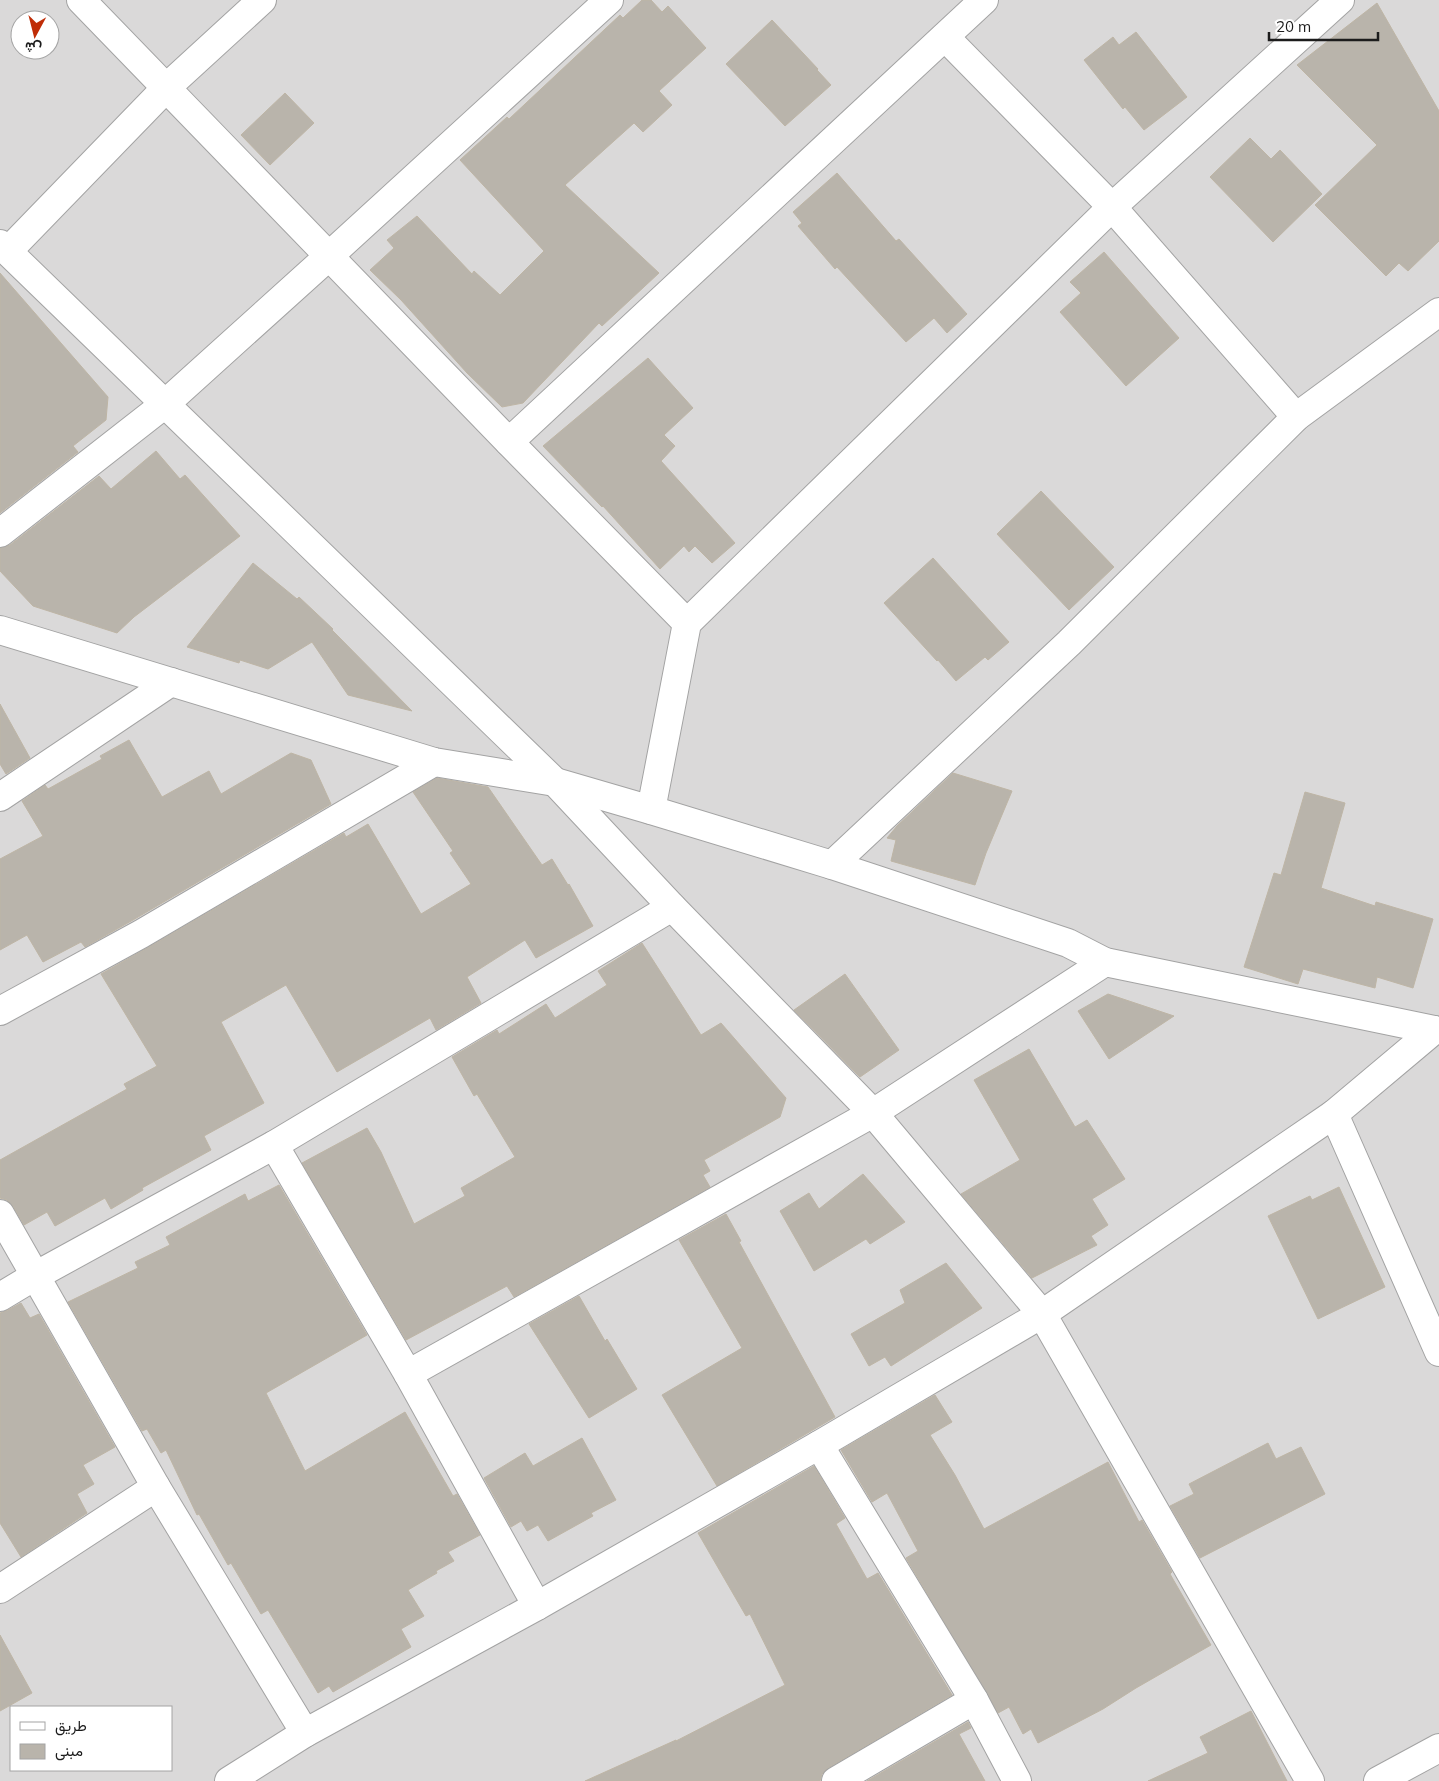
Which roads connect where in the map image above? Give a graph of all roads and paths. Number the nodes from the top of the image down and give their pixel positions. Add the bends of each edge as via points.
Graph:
1 (81, 0) edge
2 (262, 0) edge
3 (609, 0) edge
4 (984, 0) edge
5 (1340, 0) edge
6 (945, 37) junction
7 (167, 87) junction
8 (1112, 207) junction
9 (4, 248) edge
10 (329, 256) junction
11 (1439, 312) edge
12 (165, 404) junction
13 (1296, 417) junction
14 (509, 442) junction
15 (0, 533) edge
16 (687, 623) junction
17 (0, 630) edge
18 (171, 682) junction
19 (434, 762) junction
20 (555, 782) junction
21 (0, 797) edge
22 (651, 810) junction
23 (832, 865) junction
24 (672, 907) junction
25 (1106, 962) junction
26 (0, 1011) edge
27 (1436, 1035) edge
28 (873, 1113) junction
29 (1334, 1114) junction
30 (274, 1145) junction
31 (0, 1214) edge
32 (35, 1276) junction
33 (0, 1298) edge
34 (1042, 1314) junction
35 (1439, 1352) edge
36 (408, 1374) junction
37 (819, 1446) junction
38 (156, 1487) junction
39 (0, 1589) edge
40 (537, 1606) junction
41 (974, 1700) junction
42 (305, 1733) junction
43 (1439, 1748) edge
44 (266, 1771) edge
45 (229, 1781) edge
46 (836, 1781) edge
47 (1017, 1781) edge
48 (1310, 1781) edge
49 (1378, 1781) edge

1 - 7 street
2 - 7 street
3 - 10 street
4 - 6 street
5 - 8 street
6 - 8 street
6 - 14 street
7 - 9 street
7 - 10 street
8 - 13 street
8 - 16 street
9 - 12 street
10 - 12 street
10 - 14 street
11 - 13 street
12 - 15 street
12 - 20 street
13 - 23 street via 1069,643
14 - 16 street
16 - 22 street
17 - 18 street
18 - 19 street
18 - 21 street
19 - 20 street
19 - 26 street via 141,934
20 - 22 street
20 - 24 street
22 - 23 street
23 - 25 street via 1068,943
24 - 28 street
24 - 30 street
25 - 27 street
25 - 28 street
27 - 29 street
28 - 34 street
28 - 36 street
29 - 34 street
29 - 35 street
30 - 32 street
30 - 36 street
31 - 32 street
32 - 33 street
32 - 38 street
34 - 37 street
34 - 48 street
36 - 40 street
37 - 40 street
37 - 41 street
38 - 39 street
38 - 42 street
40 - 42 street
41 - 46 street
41 - 47 street
42 - 44 street
43 - 49 street
44 - 45 street

